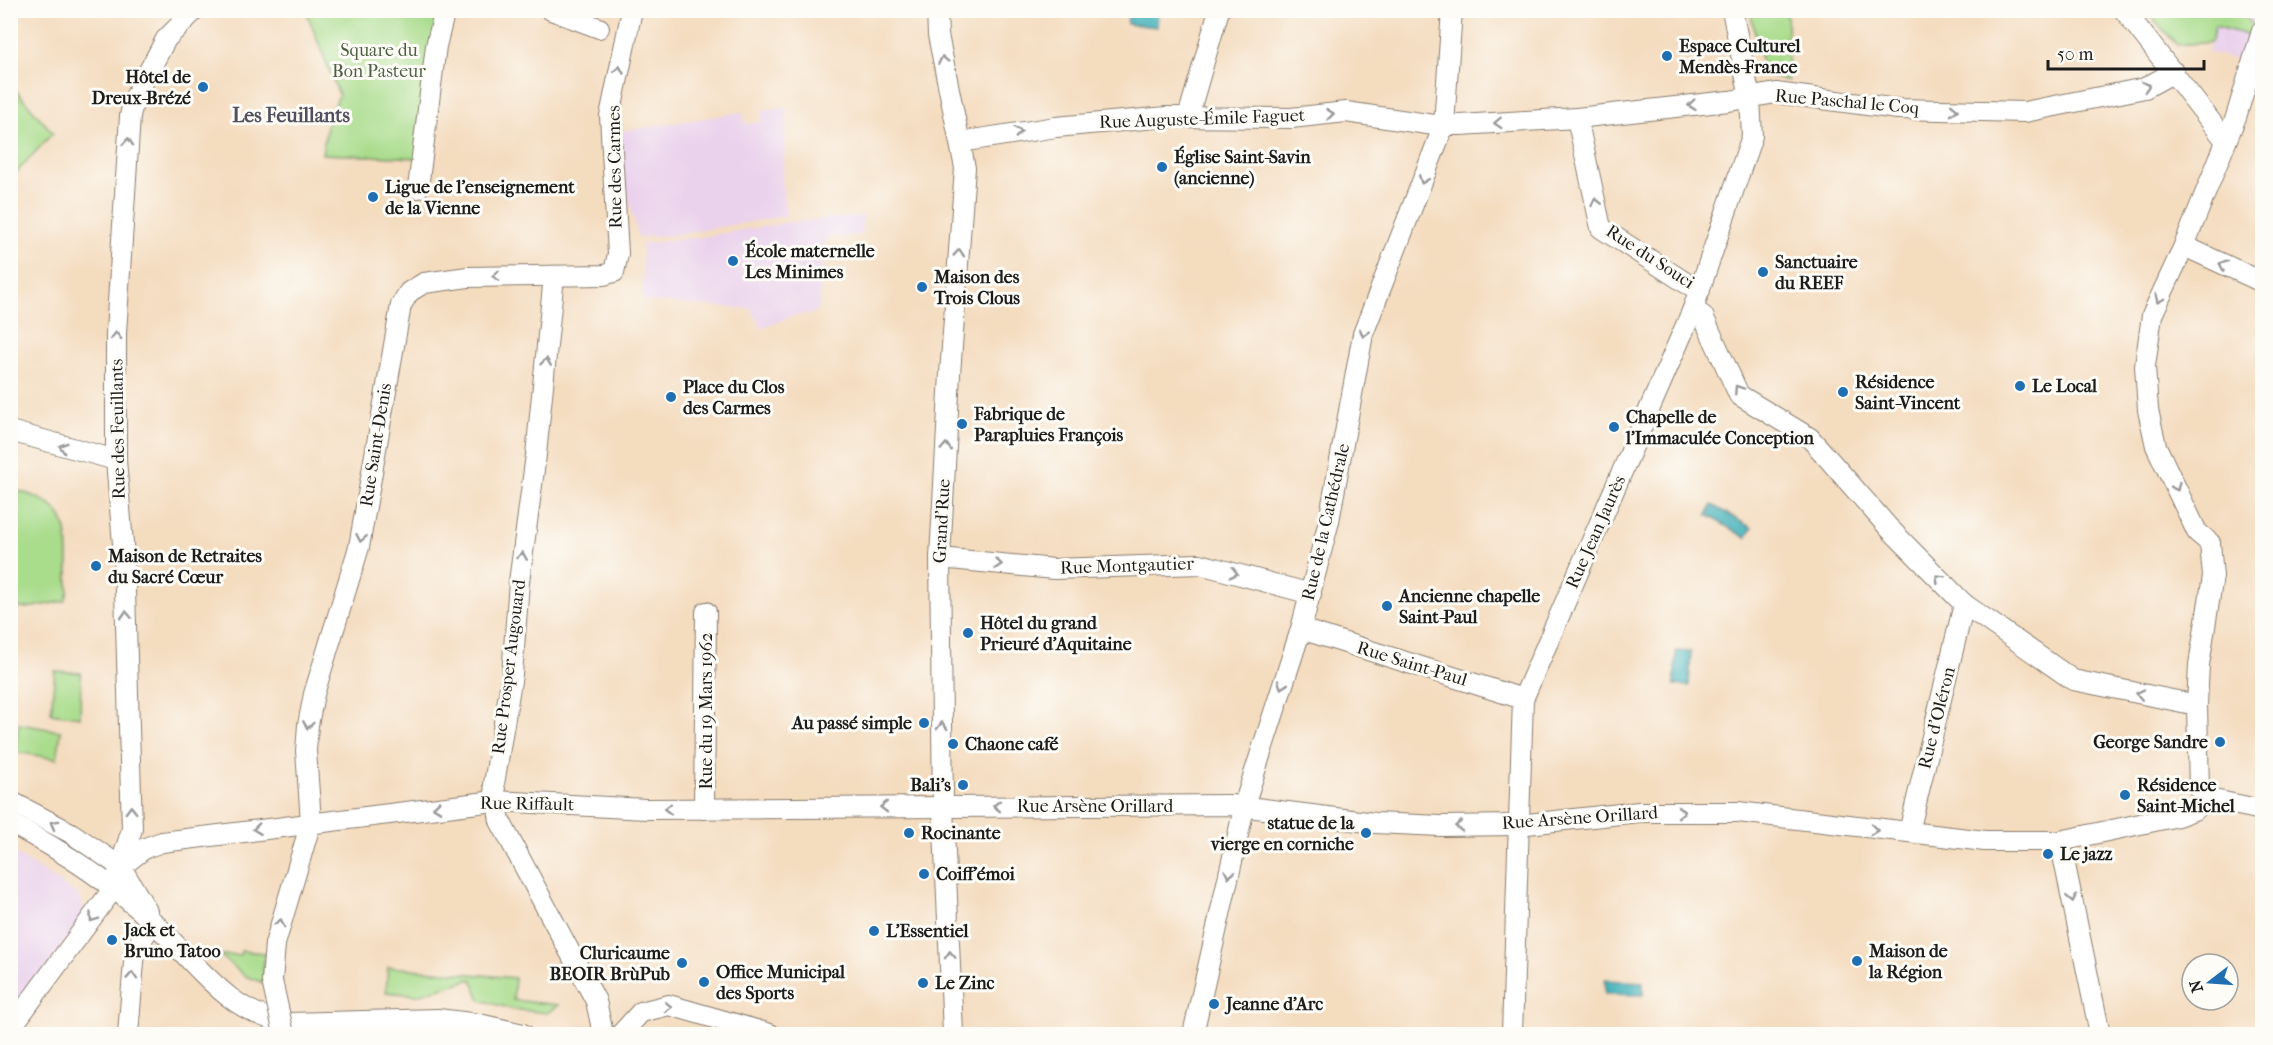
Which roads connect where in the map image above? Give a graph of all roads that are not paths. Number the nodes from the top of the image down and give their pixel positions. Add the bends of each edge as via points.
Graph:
1 (195, 10) edge
2 (445, 10) edge
3 (551, 10) edge
4 (632, 10) edge
5 (938, 10) edge
6 (1219, 10) edge
7 (1452, 10) edge
8 (1732, 10) edge
9 (2124, 10) edge
10 (598, 28) dead end
11 (2262, 31) edge
12 (2174, 72) junction
13 (1750, 98) junction
14 (1188, 117) junction
15 (1576, 118) junction
16 (1444, 125) junction
17 (2226, 141) junction
18 (960, 142) junction
19 (418, 188) dead end
20 (2184, 246) junction
21 (618, 254) joint
22 (554, 276) junction
23 (2262, 282) edge
24 (1700, 290) junction
25 (1693, 309) junction
26 (10, 431) edge
27 (116, 460) junction
28 (940, 558) junction
29 (1311, 594) junction
30 (1964, 604) junction
31 (706, 612) dead end
32 (1301, 629) junction
33 (1523, 699) junction
34 (2197, 705) junction
35 (2209, 799) junction
36 (10, 801) edge
37 (495, 801) junction
38 (943, 806) junction
39 (704, 808) junction
40 (2262, 810) edge
41 (1243, 812) junction
42 (312, 822) junction
43 (10, 823) edge
44 (1518, 825) junction
45 (1909, 832) junction
46 (2060, 841) junction
47 (121, 867) junction
48 (113, 889) junction
49 (153, 922) junction
50 (10, 1029) edge
51 (128, 1035) edge
52 (284, 1035) edge
53 (523, 1035) edge
54 (603, 1035) edge
55 (621, 1035) edge
56 (770, 1035) edge
57 (953, 1035) edge
58 (1193, 1035) edge
59 (1512, 1035) edge
60 (2100, 1035) edge

27 -> 1 street, Rue des Feuillants via 116,333 130,116 134,99 166,39
2 - 19 street via 436,46
3 - 10 street
21 -> 4 street, Rue des Carmes via 610,116
18 -> 5 street, Grand'Rue via 938,35
6 - 14 street
7 - 16 street, Rue de la Cathédrale
8 - 13 street, Rue Jean Jaurès
9 - 12 street
11 - 17 street
13 -> 12 street, Rue Paschal le Coq via 1776,93 1898,109 2025,112 2145,88
12 - 17 street
13 -> 15 street, Rue Paschal le Coq
13 - 24 street, Rue Jean Jaurès via 1752,136
14 -> 16 street, Rue Auguste-Émile Faguet via 1291,118 1346,112
18 -> 14 street, Rue Auguste-Émile Faguet via 1108,121
15 -> 16 street, Rue Paschal le Coq
24 -> 15 street, Rue du Souci via 1601,228
16 -> 29 street, Rue de la Cathédrale via 1363,334 1329,521
17 - 20 street
28 -> 18 street, Grand'Rue via 965,168
23 -> 20 street
20 -> 34 street via 2152,315 2145,366 2148,410 2156,446 2198,532 2210,543 2213,576
21 - 22 street, Rue Saint-Denis via 614,272
37 -> 22 street, Rue Prosper Augouard
22 -> 42 street, Rue Saint-Denis via 468,277 424,283 409,292 401,305 359,547 308,725 306,751
24 - 25 street, Rue Jean Jaurès
30 -> 25 street via 1889,528 1810,438 1739,394 1703,316
25 - 33 street, Rue Jean Jaurès
27 -> 26 street
47 -> 27 street, Rue des Feuillants via 132,829 124,556
28 -> 29 street, Rue Montgautier via 1054,569 1200,564
38 -> 28 street, Grand'Rue
29 - 32 street, Rue de la Cathédrale
34 -> 30 street via 2073,680
30 - 45 street, Rue d'Oléron
31 - 39 street, Rue du 19 Mars 1962
32 - 33 street, Rue Saint-Paul
32 -> 41 street, Rue de la Cathédrale
33 - 44 street, Rue Jean Jaurès
34 - 35 street via 2197,780 2199,789
35 - 40 street
35 - 46 street, Rue Arsène Orillard via 2178,816
47 -> 36 street via 71,833
39 -> 37 street, Rue Riffault
37 -> 42 street, Rue Riffault
37 - 54 street, Rue Prosper Augouard via 500,821 596,1001
38 -> 39 street, Rue Riffault
41 -> 38 street, Rue Arsène Orillard
57 -> 38 street, Grand'Rue
44 -> 41 street, Rue Arsène Orillard via 1375,823
41 -> 58 street, Rue de la Cathédrale
42 -> 47 street, Rue Riffault via 162,842 145,848
52 -> 42 street, bridge via 272,981 275,944
43 - 48 street via 51,845
44 -> 45 street, Rue Arsène Orillard via 1639,812 1738,812
44 - 59 street, Rue Jean Jaurès
45 - 46 street, Rue Arsène Orillard via 1986,841
46 -> 60 street
47 - 48 street, Rue des Feuillants
47 - 49 street
48 - 49 street
48 -> 50 street, Rue des Feuillants
51 -> 49 street via 135,950
49 - 53 street via 232,1001 268,1020 322,1024 446,1020
55 -> 56 street via 641,1012 669,1005

